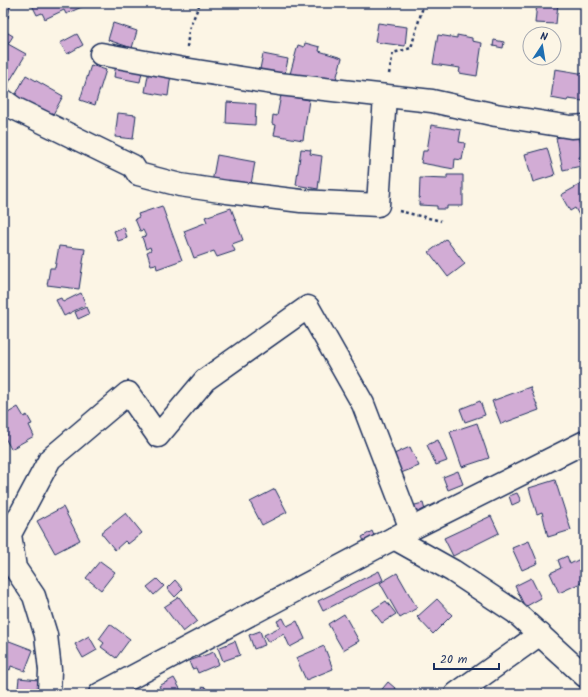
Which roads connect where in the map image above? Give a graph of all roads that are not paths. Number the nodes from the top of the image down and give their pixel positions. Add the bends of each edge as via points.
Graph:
1 (101, 54) dead end
2 (385, 96) junction
3 (3, 100) edge
4 (585, 126) edge
5 (585, 442) edge
6 (402, 534) junction
7 (540, 634) junction
8 (585, 676) edge
9 (49, 694) edge
10 (100, 694) edge
11 (456, 694) edge

1 - 2 street via 279,84
2 - 3 street via 378,205 301,201 227,192 180,185 138,174 132,166 14,108
2 - 4 street via 503,116
5 - 6 street
6 - 7 street via 435,560 515,612
6 - 9 street via 363,404 308,307 205,380 158,436 128,393 50,459 10,534 15,568 34,596 46,635 50,670
6 - 10 street
7 - 8 street
7 - 11 street

